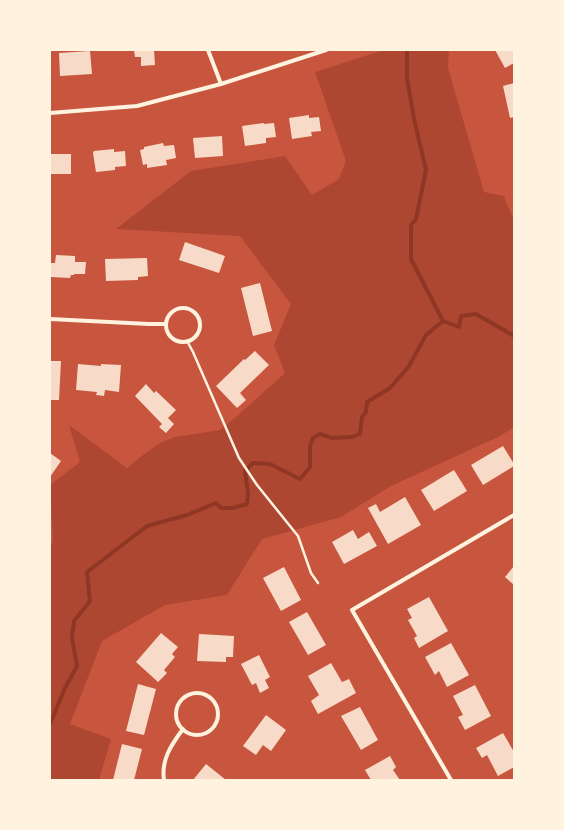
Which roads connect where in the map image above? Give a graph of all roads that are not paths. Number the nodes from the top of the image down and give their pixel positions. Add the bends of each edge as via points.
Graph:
1 (208, 50) edge
2 (326, 50) edge
3 (221, 84) junction
4 (50, 113) edge
5 (50, 319) edge
6 (166, 324) junction
7 (514, 515) edge
8 (183, 729) junction
9 (164, 780) edge
10 (450, 780) edge

1 - 3 street
2 - 3 street
3 - 4 street via 137,106
5 - 6 street
6 - 6 street via 170,313 181,308 192,310 200,325 196,336 187,341 172,338
7 - 10 street via 352,610
8 - 8 street via 176,711 183,699 200,693 209,697 218,711 213,728 195,735
8 - 9 street via 170,747 162,769

